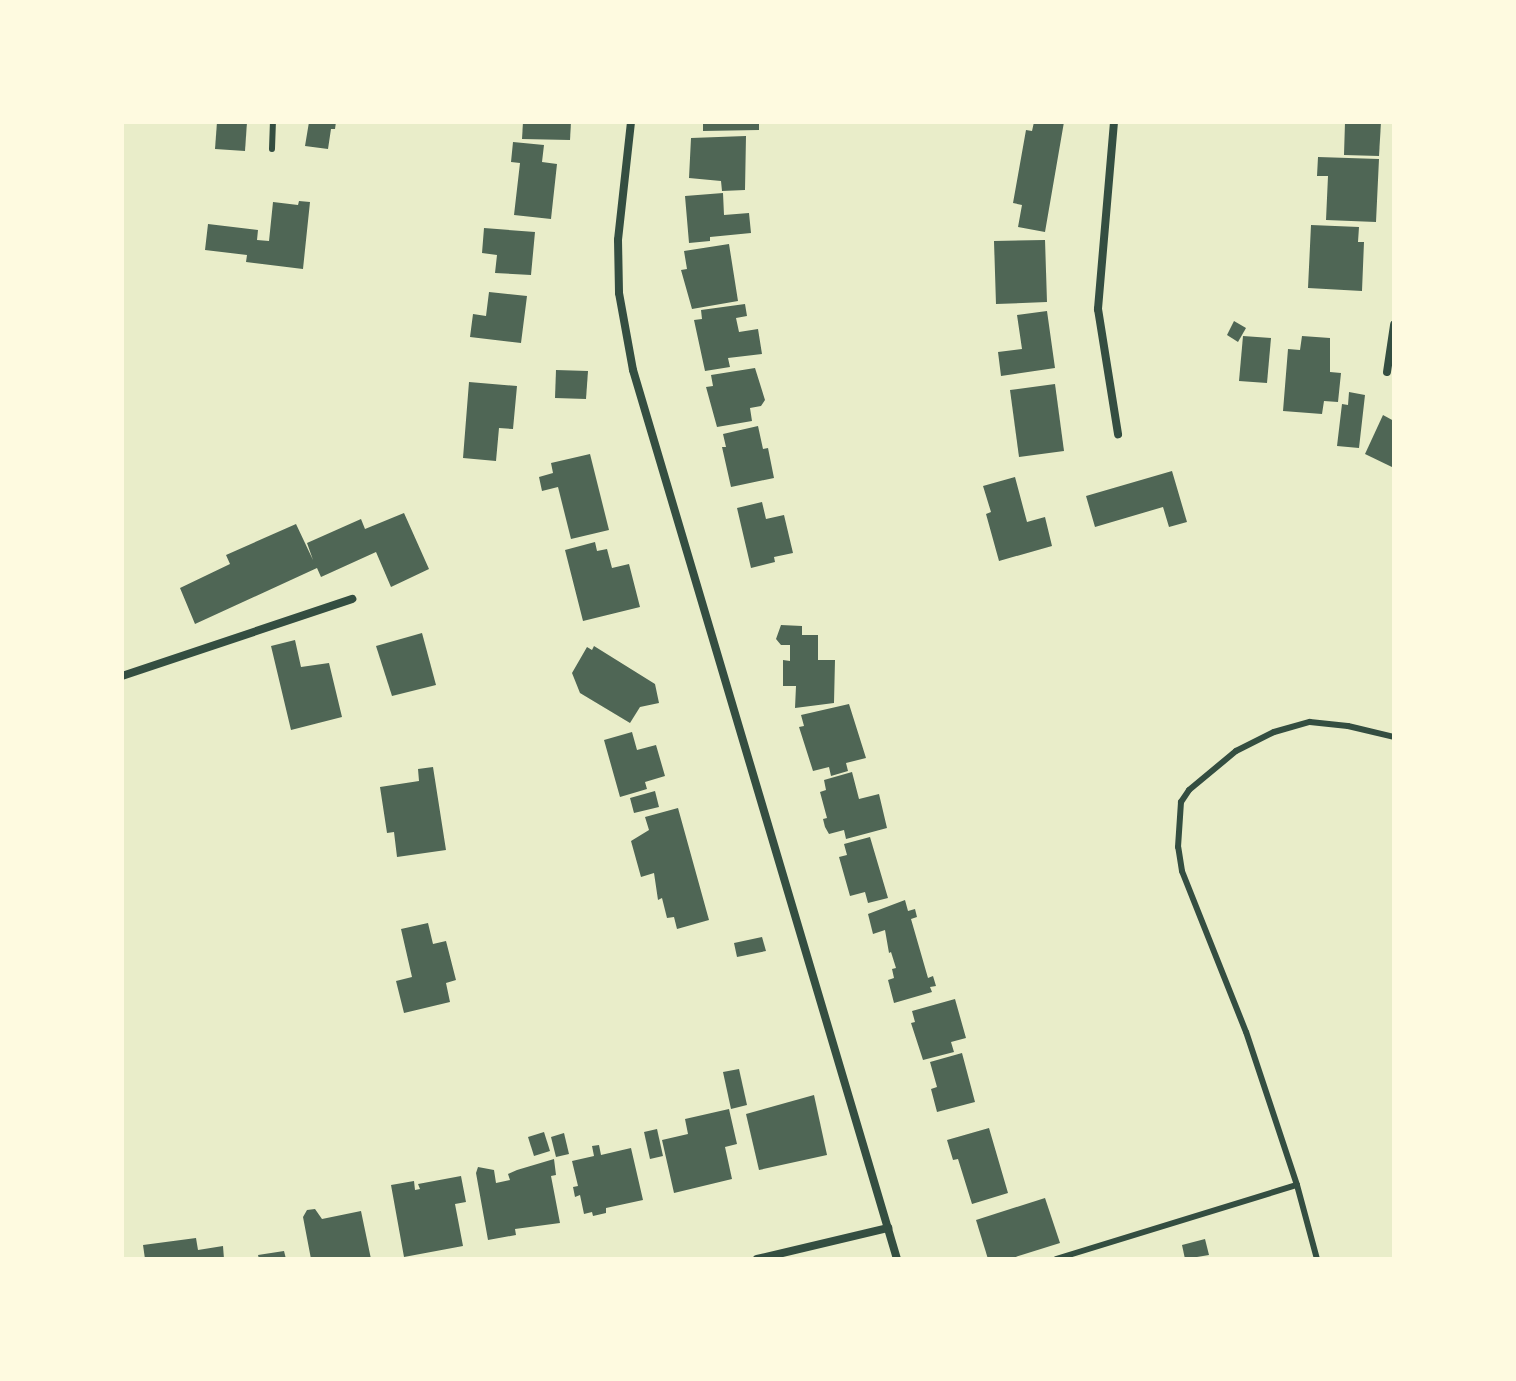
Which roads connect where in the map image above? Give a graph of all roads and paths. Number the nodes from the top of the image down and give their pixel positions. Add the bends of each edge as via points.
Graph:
1 (273, 122) edge
2 (631, 122) edge
3 (1114, 122) edge
4 (272, 149) dead end
5 (1394, 325) edge
6 (1387, 372) dead end
7 (1118, 434) dead end
8 (352, 599) dead end
9 (122, 676) edge
10 (1394, 737) edge
11 (1297, 1185) junction
12 (888, 1228) junction
13 (757, 1259) edge
14 (897, 1259) edge
15 (1056, 1259) edge
16 (1317, 1259) edge

1 - 4 lane
2 - 12 street via 618,240 619,293 633,370
3 - 7 street via 1098,309
5 - 6 street
8 - 9 street
10 - 11 lane via 1310,722 1274,732 1236,751 1181,802 1182,871 1246,1032
11 - 15 lane
11 - 16 lane
12 - 13 street
12 - 14 street

